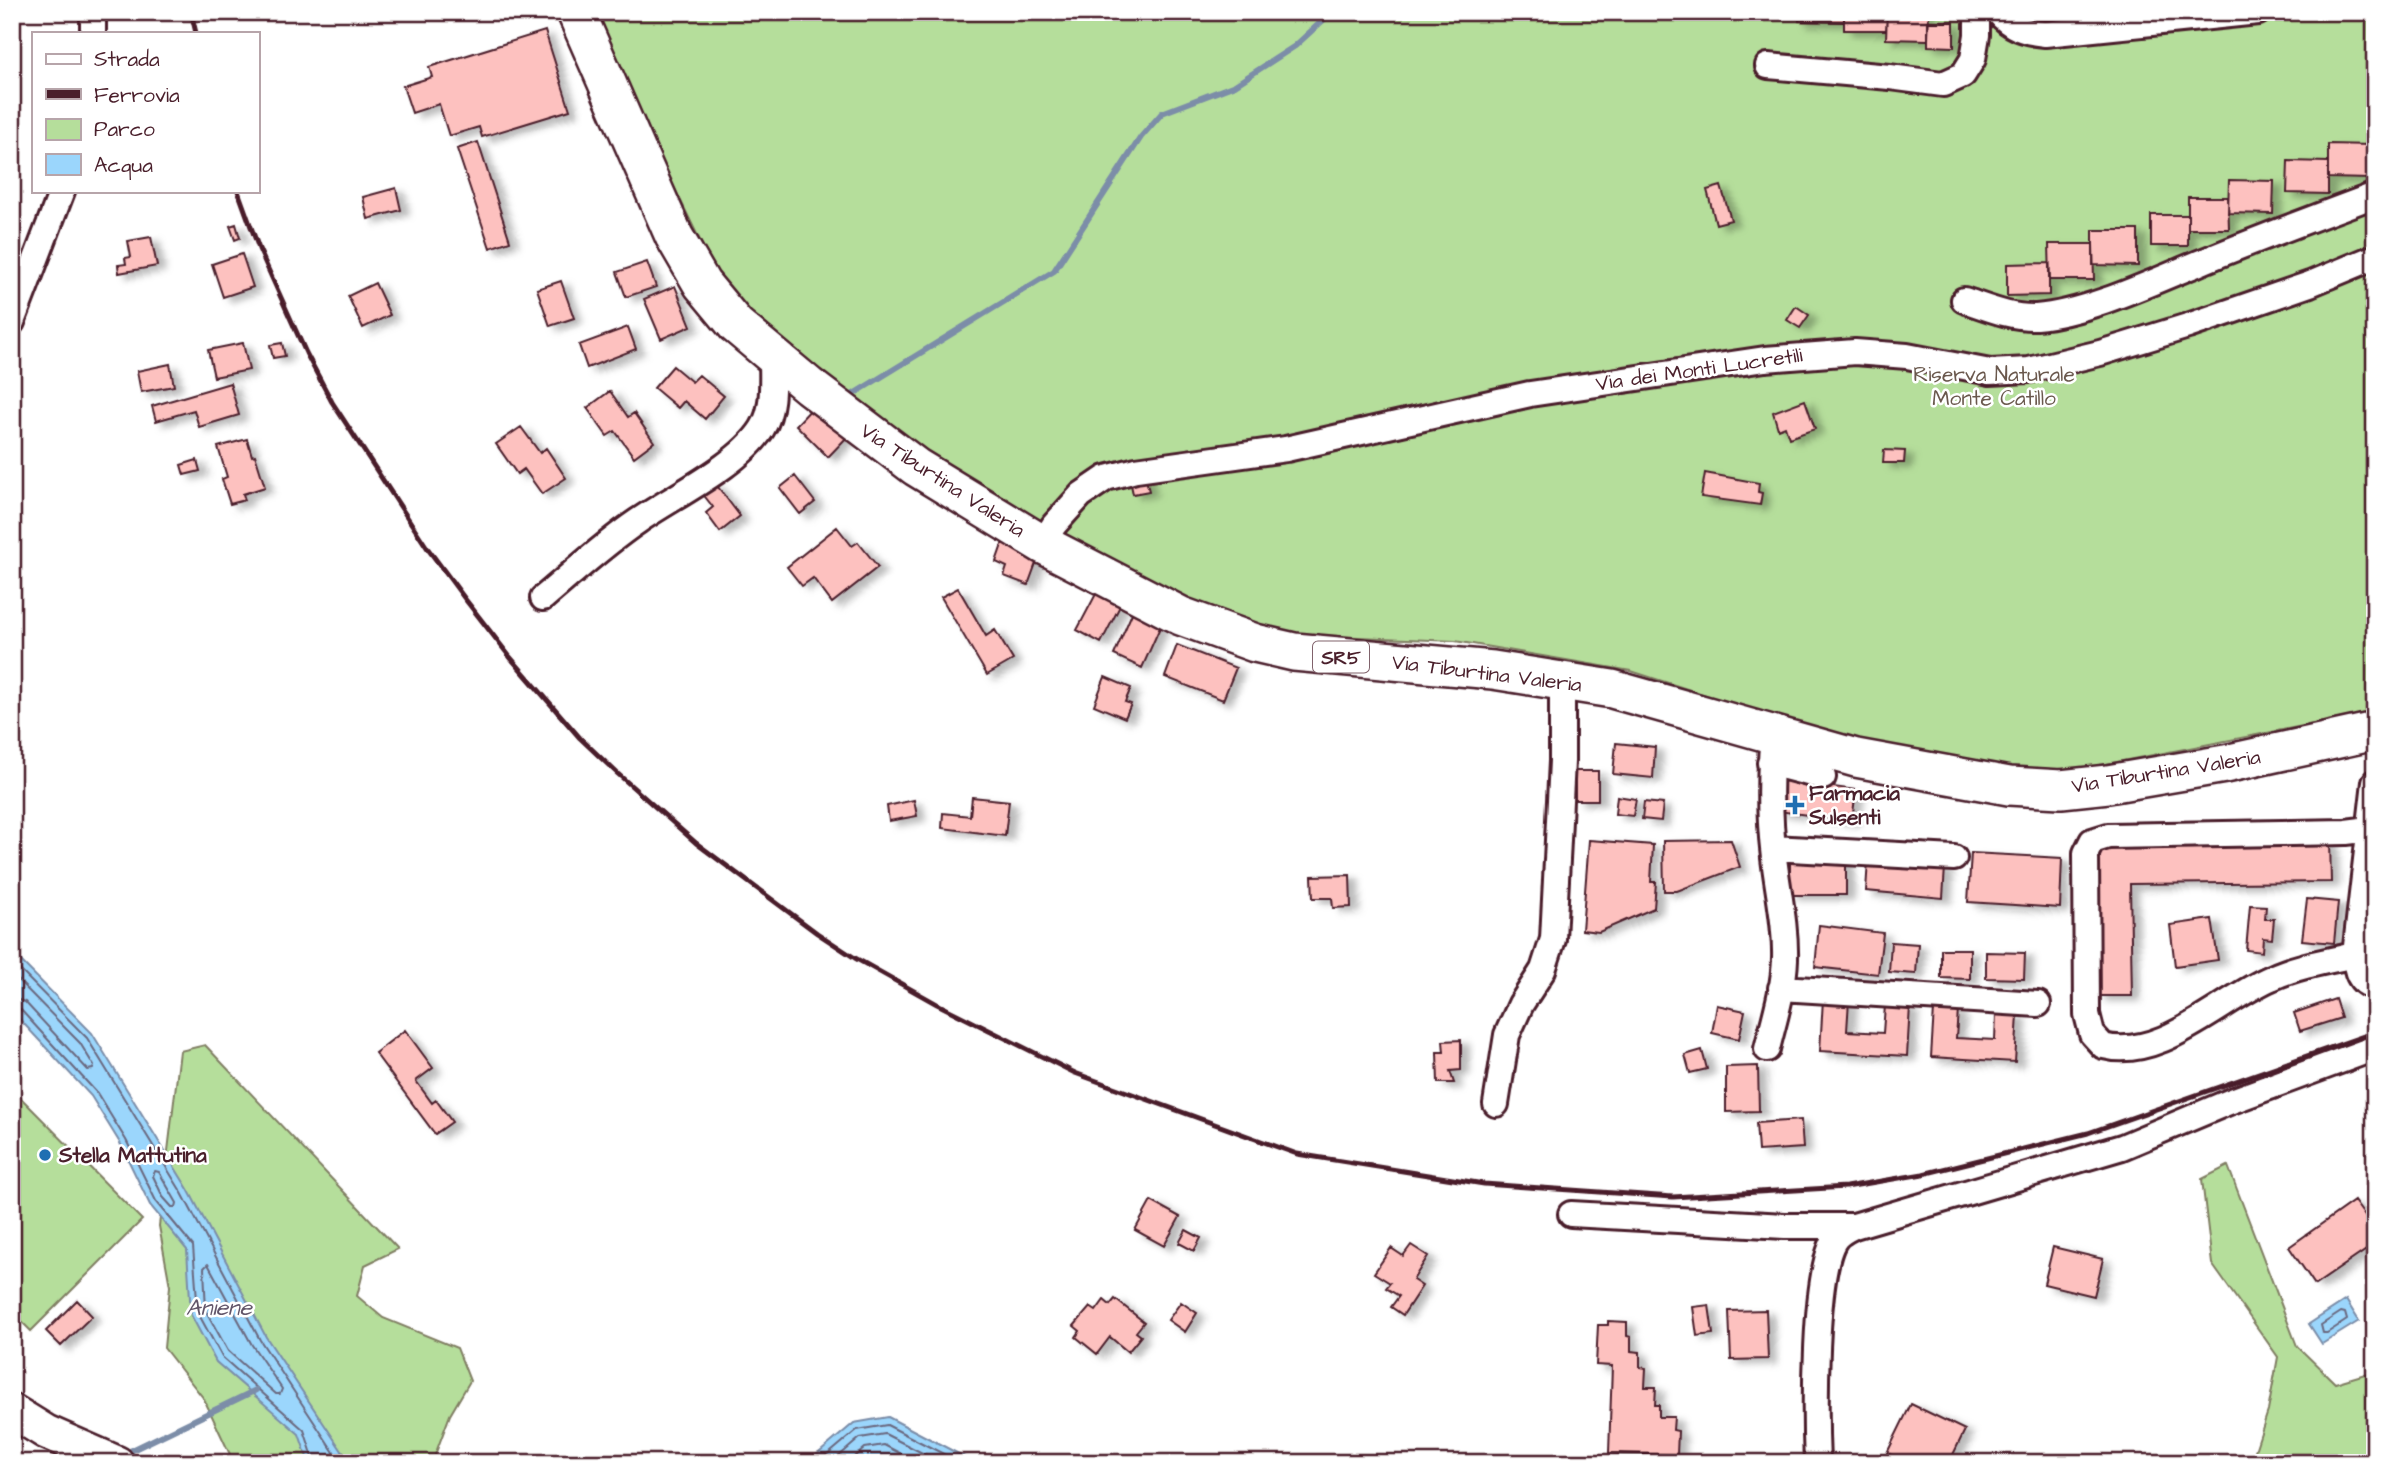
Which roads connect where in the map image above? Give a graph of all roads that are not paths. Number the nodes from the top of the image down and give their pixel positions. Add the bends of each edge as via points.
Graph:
1 (93, 12) edge
2 (576, 12) edge
3 (1977, 12) edge
4 (1997, 12) edge
5 (2258, 12) edge
6 (2161, 18) edge
7 (93, 32) edge
8 (1768, 66) dead end
9 (62, 192) edge
10 (2375, 195) edge
11 (2375, 257) edge
12 (1964, 300) dead end
13 (12, 322) edge
14 (772, 356) junction
15 (1042, 544) junction
16 (543, 598) dead end
17 (1562, 680) junction
18 (2374, 735) edge
19 (1772, 749) junction
20 (1823, 777) dead end
21 (2375, 782) edge
22 (2370, 829) junction
23 (1773, 848) junction
24 (1954, 858) dead end
25 (2355, 955) junction
26 (2375, 987) edge
27 (1781, 988) junction
28 (2038, 1004) dead end
29 (2375, 1048) edge
30 (1767, 1049) dead end
31 (1496, 1104) dead end
32 (1571, 1214) dead end
33 (1854, 1226) junction
34 (12, 1411) edge
35 (117, 1463) edge
36 (1817, 1463) edge

1 - 7 street
2 - 14 main road, Via Tiburtina Valeria / SR5 via 682,252 712,298
3 - 8 street via 1973,59 1963,75 1943,85
4 - 6 street via 2016,28 2045,34
5 - 6 street
9 - 13 street
10 - 12 street via 2074,309 2024,317
11 - 15 street, Via dei Monti Lucretili via 2188,326 2028,370 1990,372 1873,353 1765,359 1530,394 1286,449 1136,470 1106,478 1081,495
14 - 15 main road, Via Tiburtina Valeria / SR5 via 901,457
14 - 16 street via 770,408 758,436 725,465 617,536
15 - 17 main road, Via Tiburtina Valeria / SR5 via 1152,602 1255,643 1314,655
17 - 19 main road, Via Tiburtina Valeria / SR5 via 1612,689
17 - 31 street via 1553,939 1543,970 1507,1035
18 - 19 main road, Via Tiburtina Valeria / SR5 via 2061,789
19 - 20 street
19 - 23 street via 1769,809
21 - 22 street
22 - 25 street
22 - 25 street via 2108,835 2092,841 2086,853 2087,1014 2092,1034 2103,1046 2133,1048 2159,1041 2274,976
23 - 24 street
23 - 27 street via 1785,940
25 - 26 street via 2359,977
27 - 28 street
27 - 30 street
29 - 33 street via 2122,1147
32 - 33 street
33 - 36 street via 1833,1244 1822,1291
34 - 35 main road via 46,1432

